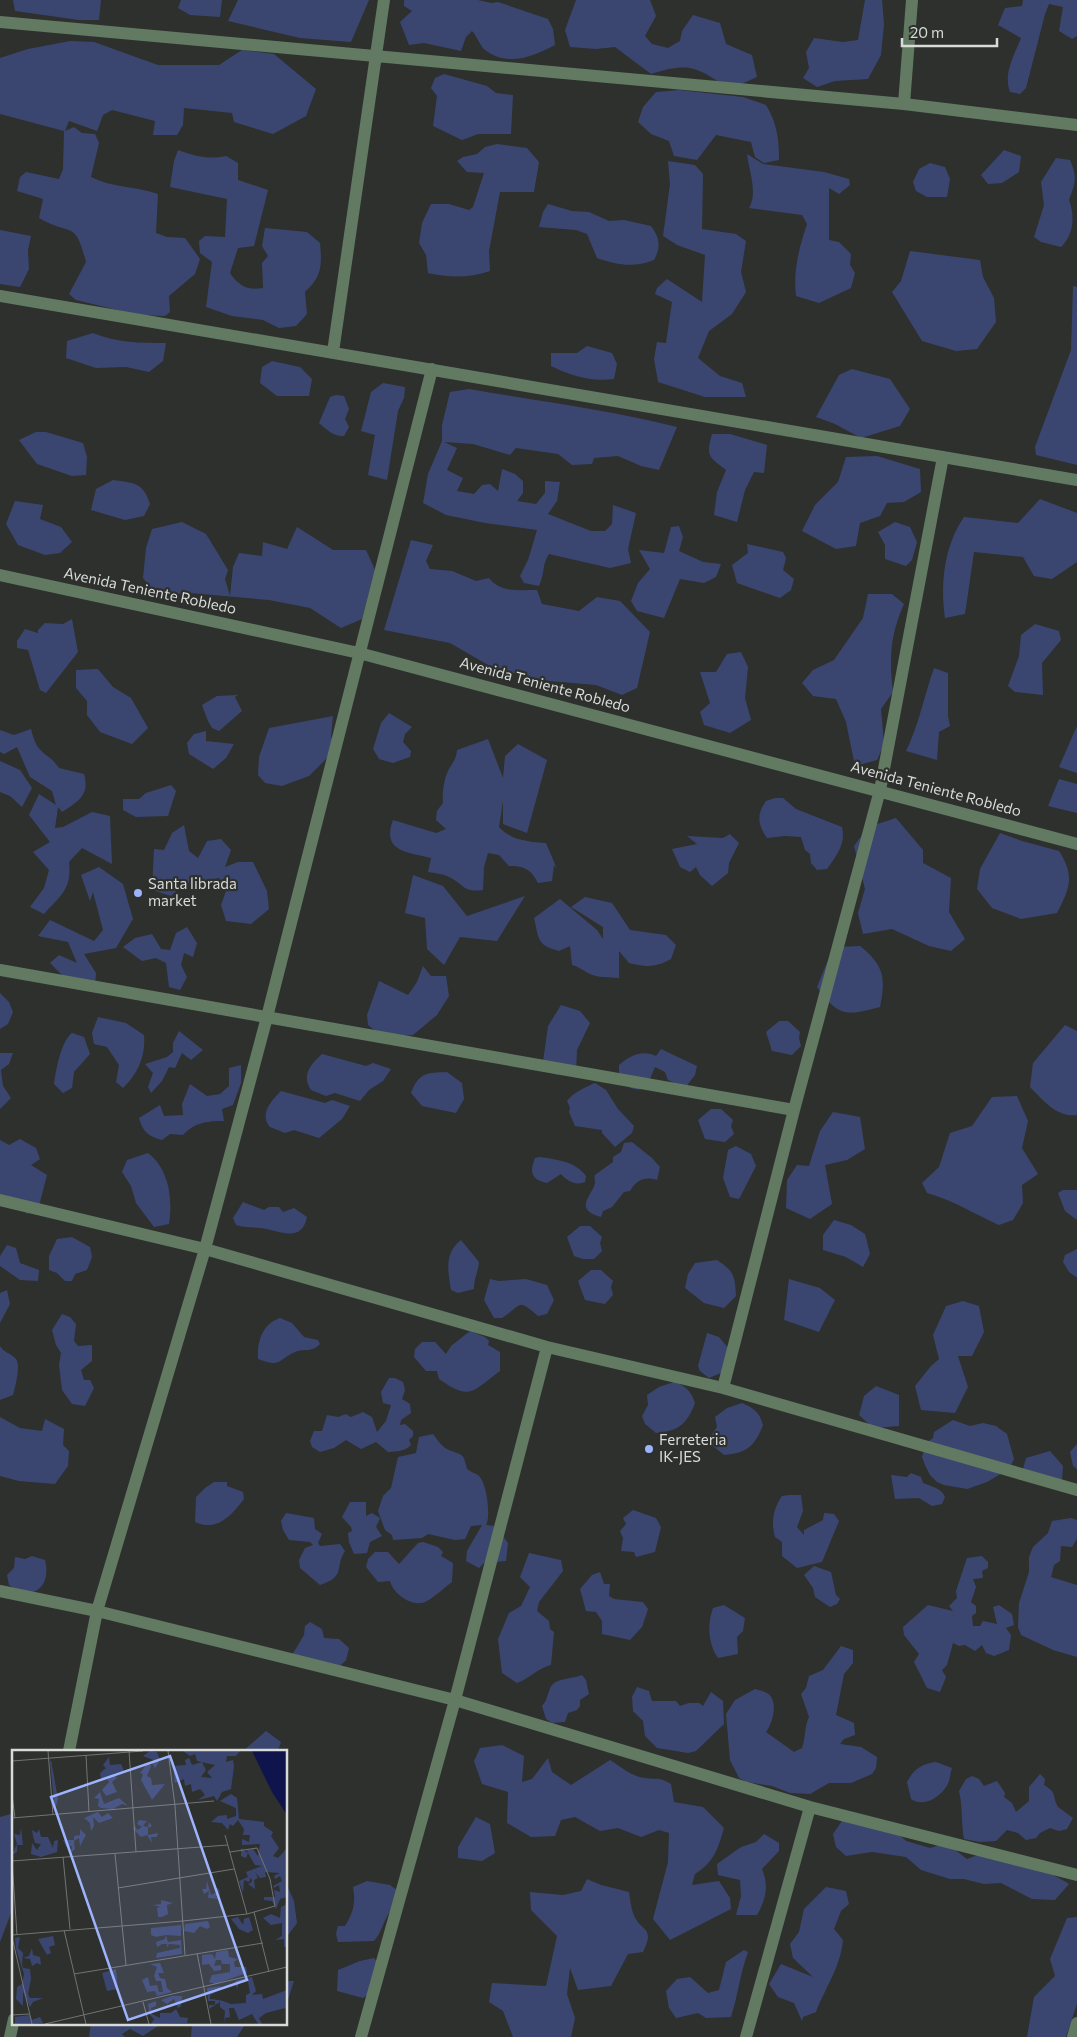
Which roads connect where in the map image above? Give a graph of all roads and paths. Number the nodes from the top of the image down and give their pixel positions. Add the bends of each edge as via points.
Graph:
1 (384, 0) edge
2 (912, 0) edge
3 (0, 22) edge
4 (376, 58) junction
5 (904, 104) junction
6 (1077, 125) edge
7 (0, 296) edge
8 (333, 352) junction
9 (432, 369) junction
10 (943, 457) junction
11 (1077, 480) edge
12 (0, 575) edge
13 (359, 653) junction
14 (880, 790) junction
15 (1077, 844) edge
16 (0, 970) edge
17 (267, 1017) junction
18 (794, 1110) junction
19 (0, 1200) edge
20 (205, 1249) junction
21 (547, 1347) junction
22 (723, 1388) junction
23 (1077, 1490) edge
24 (0, 1591) edge
25 (97, 1611) junction
26 (455, 1700) junction
27 (68, 1750) edge
28 (810, 1807) junction
29 (1077, 1875) edge
30 (1077, 2023) edge
31 (13, 2024) edge
32 (10, 2037) edge
33 (361, 2037) edge
34 (746, 2037) edge
35 (1073, 2037) edge

1 - 4 street
2 - 5 street
3 - 4 street
4 - 5 street
4 - 8 street
5 - 6 street
7 - 8 street
8 - 9 street
9 - 10 street
9 - 13 street
10 - 11 street
10 - 14 street
12 - 13 street, Avenida Teniente Robledo
13 - 14 street, Avenida Teniente Robledo
13 - 17 street
14 - 15 street, Avenida Teniente Robledo
14 - 18 street
16 - 17 street
17 - 18 street
17 - 20 street
18 - 22 street
19 - 20 street
20 - 21 street
20 - 25 street
21 - 22 street
21 - 26 street
22 - 23 street
24 - 25 street
25 - 26 street
25 - 27 street
26 - 28 street
26 - 33 street
28 - 29 street
28 - 34 street
30 - 35 street
31 - 32 street

